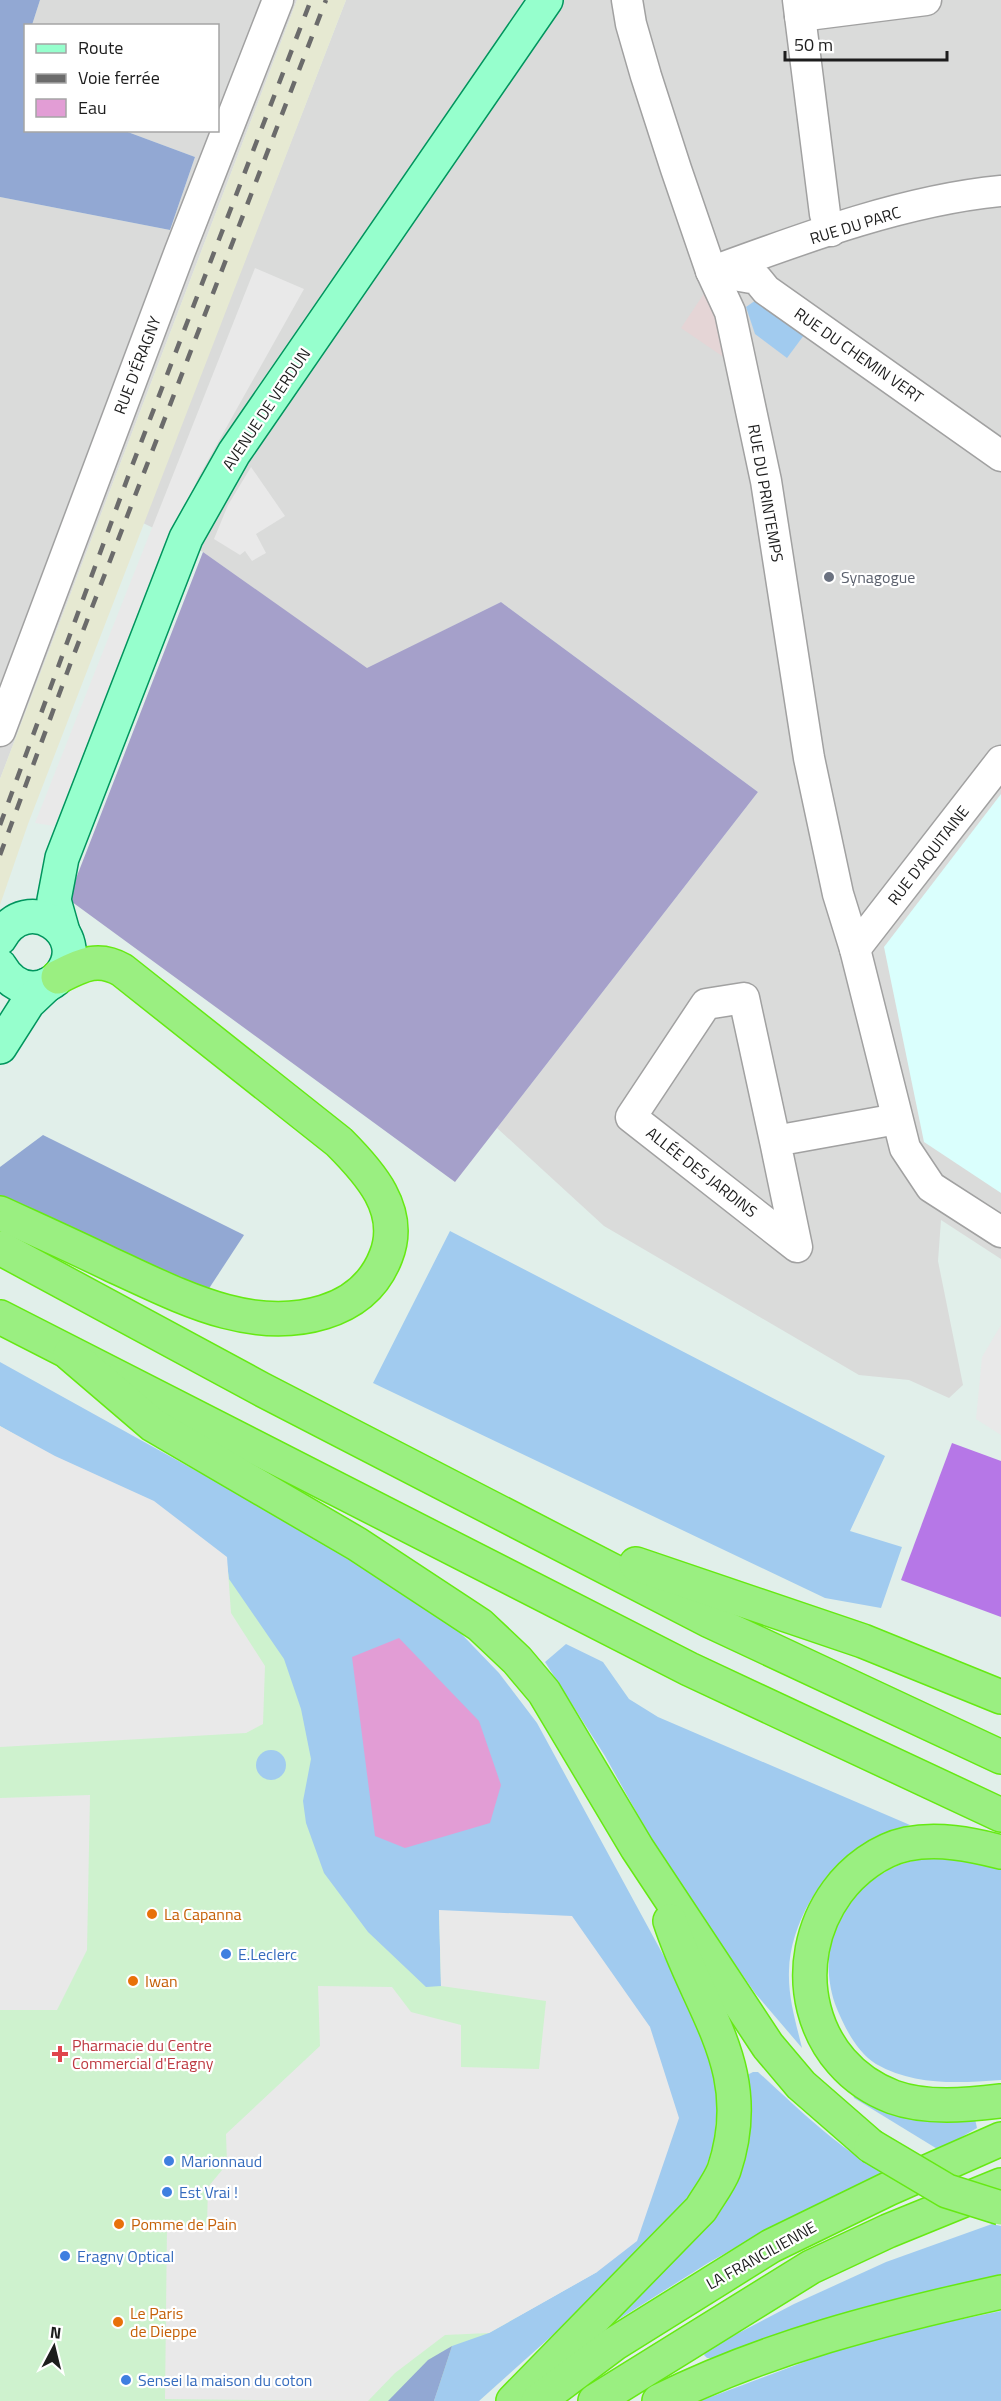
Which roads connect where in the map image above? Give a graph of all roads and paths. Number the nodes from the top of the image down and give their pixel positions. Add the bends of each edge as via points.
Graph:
1 (278, 0) edge
2 (546, 0) edge
3 (627, 0) edge
4 (926, 0) edge
5 (799, 8) edge
6 (1001, 191) edge
7 (831, 231) junction
8 (711, 271) junction
9 (1001, 456) edge
10 (0, 731) edge
11 (1001, 761) edge
12 (62, 858) junction
13 (7, 930) edge
14 (63, 932) junction
15 (855, 949) junction
16 (0, 966) edge
17 (53, 981) junction
18 (0, 1047) edge
19 (897, 1119) junction
20 (775, 1141) junction
21 (0, 1213) edge
22 (1001, 1232) edge
23 (0, 1248) edge
24 (0, 1317) edge
25 (70, 1353) junction
26 (523, 1526) junction
27 (1001, 1697) edge
28 (1001, 1757) edge
29 (1001, 1815) edge
30 (1001, 1852) edge
31 (655, 1874) junction
32 (1001, 2101) edge
33 (1001, 2139) edge
34 (1001, 2161) edge
35 (1001, 2186) edge
36 (850, 2208) junction
37 (1001, 2210) edge
38 (1001, 2292) edge
39 (732, 2314) junction
40 (513, 2401) edge
41 (538, 2401) edge
42 (595, 2401) edge
43 (659, 2401) edge

1 - 10 street, RUE D'ÉRAGNY
2 - 12 main road, AVENUE DE VERDUN via 234,453 190,530
3 - 8 street, RUE DU PRINTEMPS via 646,76
4 - 5 street
5 - 7 street via 825,214
6 - 7 street, RUE DU PARC via 954,195
7 - 8 street, RUE DU PARC
8 - 9 street, RUE DU CHEMIN VERT via 758,279 766,290
8 - 15 street, RUE DU PRINTEMPS via 730,312 747,390 766,481 808,758 838,894
11 - 15 street, RUE D'AQUITAINE
12 - 13 main road, AVENUE DE VERDUN
12 - 14 main road, AVENUE DE VERDUN via 54,900
13 - 14 main road via 26,917 40,917
14 - 17 main road, AVENUE DE VERDUN via 68,959
15 - 19 street, RUE DU PRINTEMPS
16 - 17 main road via 19,985 33,988
17 - 18 main road via 28,1003
17 - 21 highway via 93,962 106,962 122,970 339,1142 366,1169 385,1201 390,1219 387,1254 378,1274 352,1300 318,1314 274,1320 244,1317 177,1295
19 - 20 street
19 - 22 street, RUE DU PRINTEMPS via 905,1148 931,1187
20 - 20 street, ALLÉE DES JARDINS via 744,998 706,1004 631,1117 797,1247
23 - 26 highway
24 - 25 highway
25 - 29 highway via 689,1669
25 - 31 highway via 153,1425 357,1544 480,1625 517,1659 544,1692
26 - 27 highway via 863,1641
26 - 28 highway via 710,1621
30 - 32 highway via 938,1841 905,1845 874,1857 848,1877 828,1904 814,1936 809,1966 819,2024 842,2062 864,2082 893,2097 923,2104
31 - 37 highway, bridge via 768,2046 801,2085 871,2146 947,2191
31 - 40 highway via 680,1954 724,2045 734,2082 734,2133 729,2152 723,2172 701,2209
33 - 36 highway, LA FRANCILIENNE
34 - 36 highway
35 - 39 highway via 811,2267
36 - 41 highway, LA FRANCILIENNE via 771,2246 704,2287 614,2344
37 - 39 highway via 873,2252
38 - 43 highway via 848,2328 787,2348
39 - 42 highway

